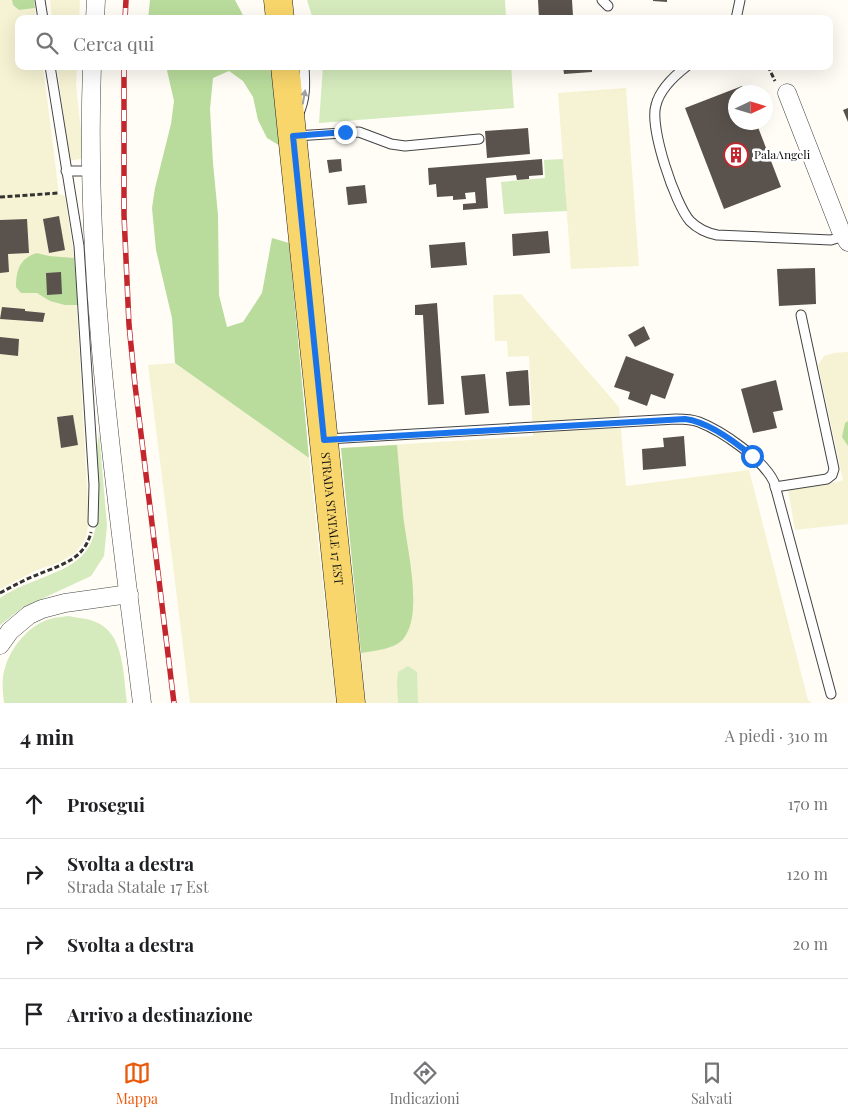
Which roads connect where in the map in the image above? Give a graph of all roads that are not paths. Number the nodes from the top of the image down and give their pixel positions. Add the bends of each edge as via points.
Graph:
1 (40, 0) edge
2 (96, 0) edge
3 (740, 0) edge
4 (42, 15) edge
5 (95, 15) edge
6 (737, 15) edge
7 (51, 70) edge
8 (92, 70) edge
9 (285, 70) edge
10 (304, 70) edge
11 (682, 70) edge
12 (788, 93) dead end
13 (293, 131) junction
14 (479, 139) dead end
15 (91, 170) junction
16 (66, 171) junction
17 (846, 239) edge
18 (801, 315) dead end
19 (324, 440) junction
20 (775, 487) junction
21 (93, 522) road end
22 (129, 594) junction
23 (0, 645) edge
24 (831, 694) dead end
25 (142, 703) edge
26 (351, 703) edge

1 - 4 lane
2 - 5 street
3 - 6 lane
7 - 16 lane
8 - 15 street
9 - 13 main road, STRADA STATALE 17 EST
13 -> 10 lane via 305,92
11 - 17 lane via 662,91 654,120 663,160 683,209 692,222 703,231 717,234
12 - 17 street
13 - 14 lane via 355,132 405,146
13 - 19 main road, STRADA STATALE 17 EST
15 - 16 lane
15 - 22 street via 101,357
16 - 21 lane via 79,246 94,486
18 - 20 lane via 834,469 831,477 825,479
19 - 20 lane via 685,419 708,426 748,453 769,474
19 - 26 main road, STRADA STATALE 17 EST
20 - 24 lane
22 - 23 street via 42,609 10,631
22 - 25 street

